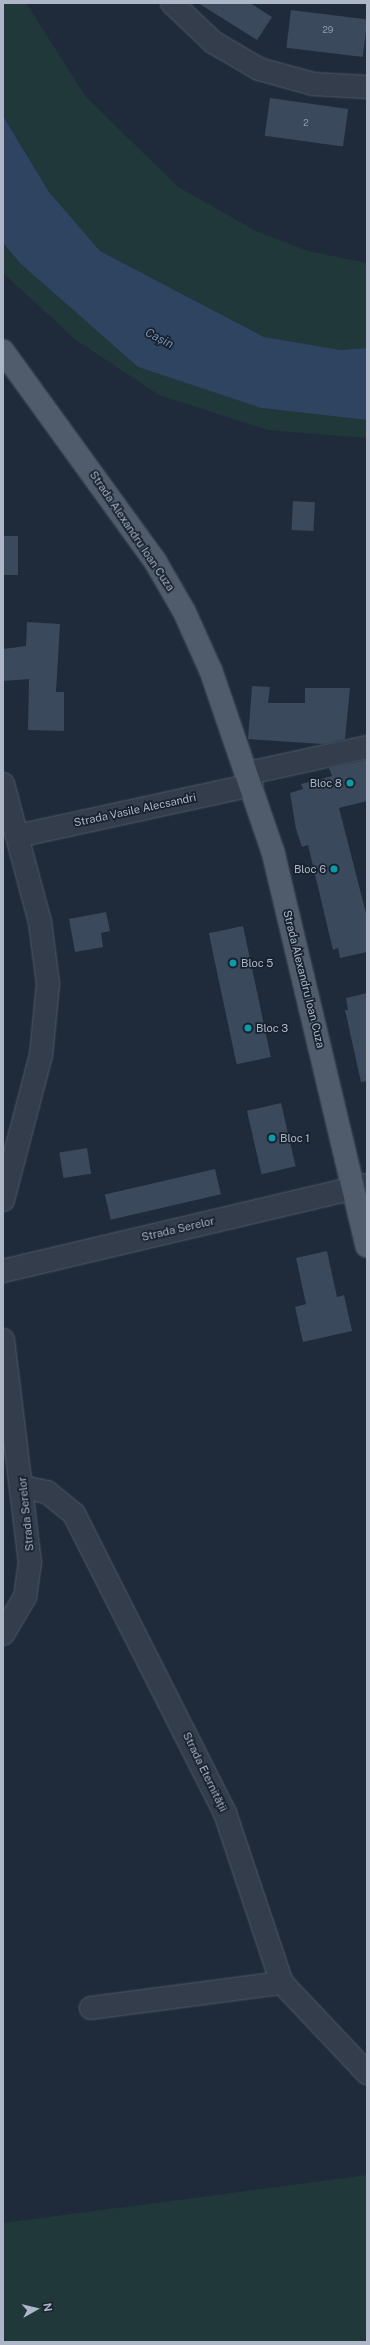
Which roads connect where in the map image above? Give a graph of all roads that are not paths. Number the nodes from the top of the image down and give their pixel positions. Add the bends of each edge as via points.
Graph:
1 (172, 3) edge
2 (367, 87) edge
3 (3, 351) edge
4 (367, 747) edge
5 (251, 779) junction
6 (3, 784) edge
7 (18, 836) junction
8 (360, 1186) edge
9 (3, 1200) edge
10 (367, 1246) edge
11 (3, 1271) edge
12 (3, 1340) edge
13 (23, 1487) junction
14 (3, 1634) edge
15 (282, 1983) junction
16 (91, 2008) dead end
17 (367, 2073) edge

1 - 2 street via 213,42 259,69 308,83
3 - 5 main road, Strada Alexandru Ioan Cuza via 173,591 211,671
4 - 5 street
5 - 7 street, Strada Vasile Alecsandri
5 - 8 main road, Strada Alexandru Ioan Cuza via 281,883
6 - 7 street
7 - 9 street via 40,922 47,1008 42,1055
8 - 10 main road, Strada Alexandru Ioan Cuza
8 - 11 street, Strada Serelor
12 - 13 street, Strada Serelor
13 - 14 street, Strada Serelor via 29,1581 19,1611
13 - 15 street, Strada Eternității via 40,1489 57,1498 78,1522 225,1813
15 - 16 street
15 - 17 street, Strada Eternității

